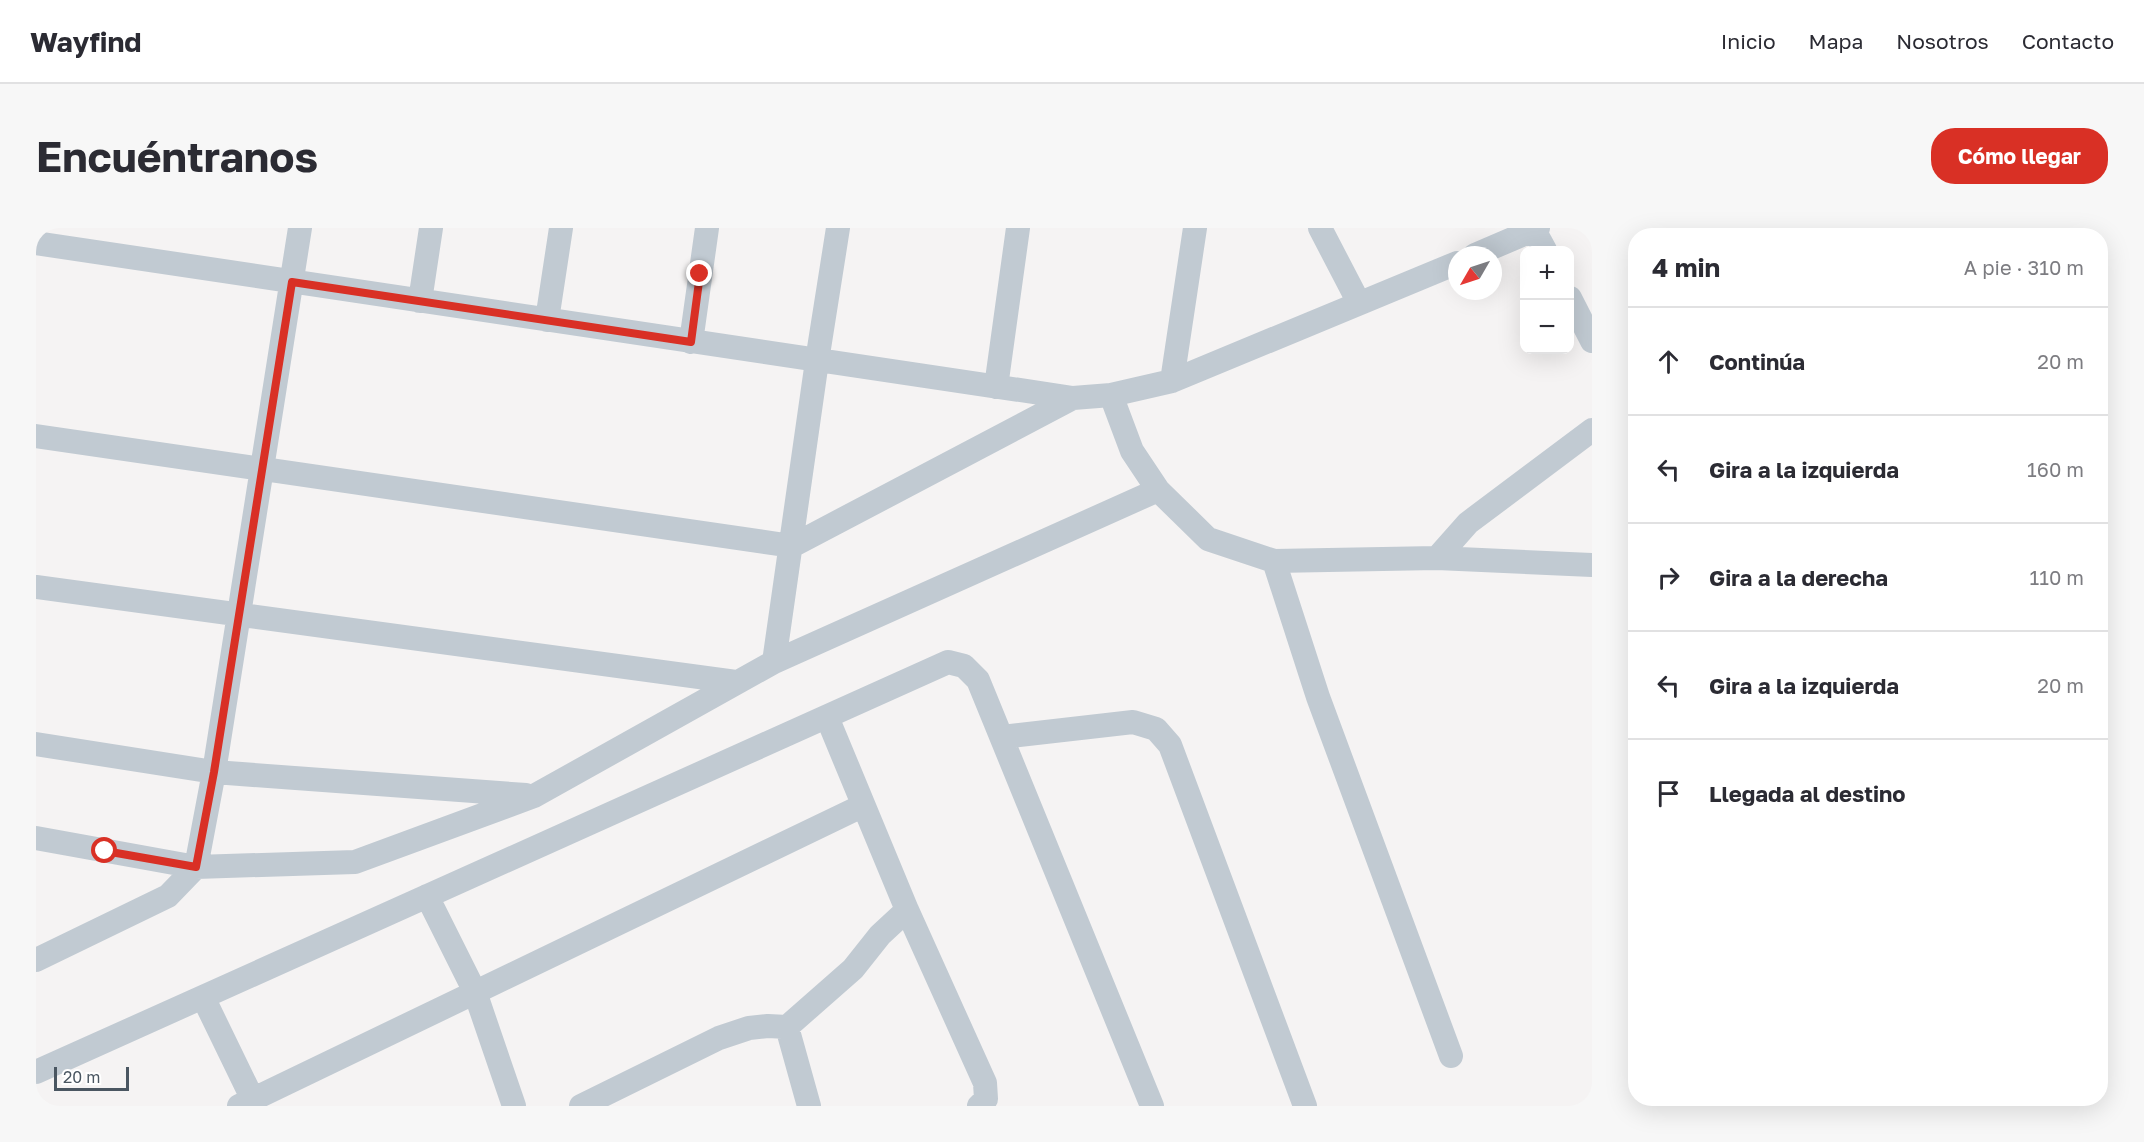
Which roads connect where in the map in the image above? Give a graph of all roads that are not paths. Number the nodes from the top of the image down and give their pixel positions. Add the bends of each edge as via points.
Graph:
1 (300, 228) edge
2 (431, 228) edge
3 (561, 228) edge
4 (707, 228) edge
5 (838, 228) edge
6 (1018, 228) edge
7 (1195, 228) edge
8 (1320, 228) edge
9 (1538, 234) edge
10 (36, 243) edge
11 (1502, 246) edge
12 (1448, 267) edge
13 (292, 282) junction
14 (1570, 300) edge
15 (420, 301) junction
16 (1359, 303) junction
17 (547, 320) junction
18 (1592, 341) edge
19 (691, 342) junction
20 (817, 361) junction
21 (1172, 381) junction
22 (996, 387) junction
23 (1111, 394) junction
24 (1073, 398) junction
25 (1592, 430) edge
26 (36, 436) edge
27 (262, 468) junction
28 (1158, 490) junction
29 (792, 546) junction
30 (1437, 558) junction
31 (1274, 561) junction
32 (1592, 565) edge
33 (36, 587) edge
34 (239, 615) junction
35 (774, 662) junction
36 (736, 682) junction
37 (826, 717) junction
38 (1002, 737) junction
39 (36, 744) edge
40 (214, 772) junction
41 (534, 796) junction
42 (862, 806) junction
43 (36, 838) edge
44 (196, 867) junction
45 (427, 896) junction
46 (907, 910) junction
47 (36, 960) edge
48 (475, 992) junction
49 (202, 997) junction
50 (787, 1027) junction
51 (1451, 1056) dead end
52 (36, 1072) edge
53 (246, 1103) edge
54 (514, 1106) edge
55 (581, 1106) edge
56 (809, 1106) edge
57 (979, 1106) edge
58 (1152, 1106) edge
59 (1305, 1106) edge

1 - 13 street
2 - 15 street
3 - 17 street
4 - 19 street
5 - 20 street
6 - 22 street
7 - 21 street
8 - 16 street
9 - 11 street
10 - 13 street
12 - 16 street
13 - 15 street
13 - 27 street
14 - 18 street
15 - 17 street
16 - 21 street
17 - 19 street
19 - 20 street
20 - 22 street
20 - 29 street
21 - 23 street
22 - 24 street
23 - 24 street
23 - 28 street via 1132,451
24 - 29 street
25 - 30 street via 1468,523
26 - 27 street
27 - 29 street
27 - 34 street
28 - 31 street via 1208,539
28 - 35 street
29 - 35 street
30 - 31 street
30 - 32 street
31 - 51 street via 1318,697
33 - 34 street
34 - 36 street
34 - 40 street
35 - 36 street
36 - 41 street
37 - 38 street via 948,663 964,666 978,680
37 - 42 street
37 - 45 street
38 - 58 street
38 - 59 street via 1133,722 1156,729 1170,745
39 - 40 street
40 - 41 street
40 - 44 street
41 - 44 street via 355,862
42 - 46 street
42 - 48 street
43 - 44 street
44 - 47 street via 168,896
45 - 48 street
45 - 49 street
46 - 50 street via 880,935 853,969
46 - 57 street via 985,1083 986,1100
48 - 53 street
48 - 54 street
49 - 52 street
49 - 53 street
50 - 55 street via 749,1028 719,1038
50 - 56 street

